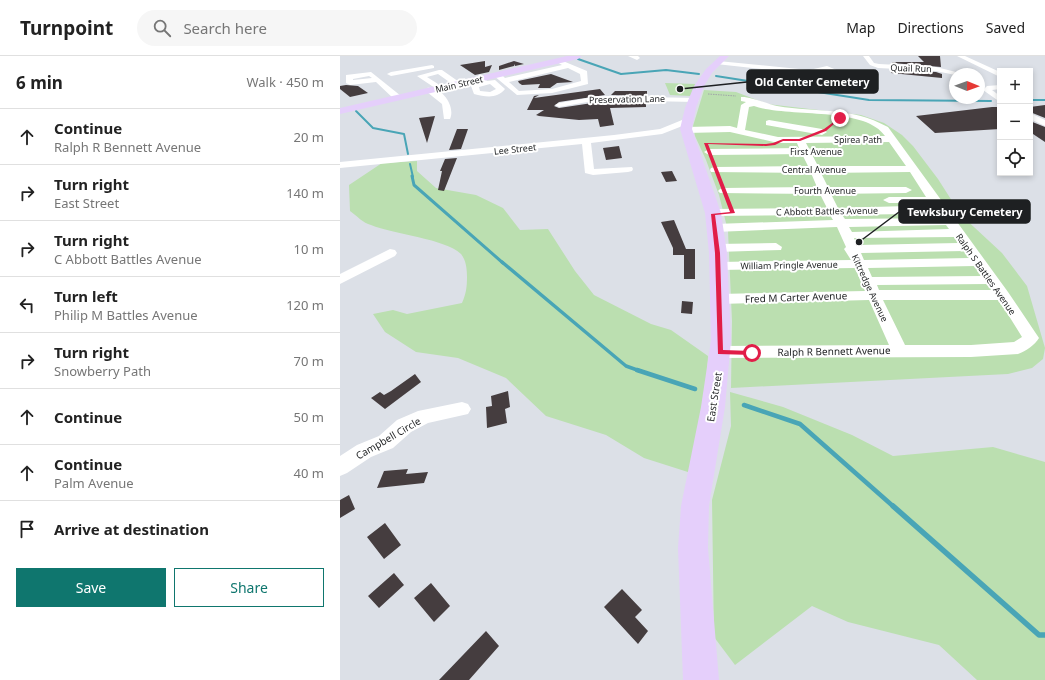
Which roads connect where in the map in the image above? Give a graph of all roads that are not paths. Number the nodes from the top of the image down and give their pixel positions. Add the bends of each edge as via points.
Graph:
1 (578, 56) edge
2 (866, 56) edge
3 (960, 56) edge
4 (721, 59) edge
5 (558, 61) junction
6 (442, 66) junction
7 (568, 66) junction
8 (811, 72) dead end
9 (949, 72) edge
10 (391, 74) dead end
11 (583, 74) junction
12 (997, 74) edge
13 (460, 79) junction
14 (378, 80) dead end
15 (490, 80) junction
16 (432, 88) junction
17 (997, 88) edge
18 (513, 89) junction
19 (987, 90) joint
20 (496, 96) junction
21 (700, 97) junction
22 (398, 98) junction
23 (997, 98) edge
24 (744, 99) road end
25 (559, 105) dead end
26 (770, 107) junction
27 (340, 111) edge
28 (843, 115) junction
29 (761, 116) junction
30 (447, 117) dead end
31 (1033, 117) edge
32 (1045, 123) edge
33 (829, 127) junction
34 (742, 128) junction
35 (730, 129) junction
36 (889, 135) junction
37 (783, 140) junction
38 (800, 140) junction
39 (586, 141) junction
40 (703, 143) junction
41 (900, 150) junction
42 (884, 151) dead end
43 (811, 158) junction
44 (906, 159) junction
45 (340, 165) edge
46 (628, 169) dead end
47 (912, 169) junction
48 (920, 180) junction
49 (723, 186) junction
50 (926, 190) junction
51 (827, 195) junction
52 (938, 205) junction
53 (949, 222) junction
54 (766, 224) junction
55 (721, 228) junction
56 (843, 229) junction
57 (958, 233) junction
58 (776, 247) junction
59 (967, 247) junction
60 (851, 249) junction
61 (390, 253) dead end
62 (978, 262) junction
63 (859, 264) junction
64 (783, 266) junction
65 (340, 280) edge
66 (991, 280) junction
67 (867, 281) junction
68 (873, 295) junction
69 (1003, 295) junction
70 (719, 300) junction
71 (1038, 340) edge
72 (899, 350) junction
73 (720, 352) junction
74 (462, 409) dead end
75 (340, 467) edge
76 (701, 680) edge

1 - 5 main road, Main Street
2 - 9 street, Quail Run via 872,64 878,66
3 - 12 street
4 - 8 street
4 - 21 main road via 705,76
5 - 7 street
5 - 15 main road, Main Street
6 - 10 street
6 - 13 street
6 - 16 street via 421,76
7 - 11 street
7 - 15 street
11 - 18 street via 546,85
11 - 18 street via 585,82 552,91 517,93
13 - 15 main road, Main Street
13 - 16 main road, Main Street
14 - 22 street
15 - 18 street
15 - 20 street via 501,89
15 - 20 street via 475,86 477,92
16 - 22 main road, Main Street
16 - 30 street via 446,103 449,112
17 - 19 street
18 - 20 street
19 - 23 street
21 - 25 street, Preservation Lane via 600,98
21 - 40 main road
22 - 27 main road, Main Street
24 - 29 street
26 - 28 street
26 - 29 street
26 - 29 street via 772,118
28 - 33 street
28 - 36 street via 871,122 882,127
29 - 33 street
29 - 34 street
29 - 34 street via 745,105
31 - 32 street
33 - 36 street
33 - 38 street
34 - 35 street
35 - 37 street
35 - 40 street
36 - 38 street, Spirea Path
36 - 41 street, Ralph S Battles Avenue
37 - 38 street, Spirea Path
37 - 40 street via 766,145
38 - 43 street, Kittredge Avenue
39 - 40 street, Lee Street via 662,131
39 - 45 street, Lee Street
39 - 46 street via 589,171
40 - 43 street, Central Avenue
40 - 43 street, First Avenue
40 - 49 street
40 - 55 main road, East Street
41 - 42 street
41 - 44 street, Ralph S Battles Avenue
43 - 44 street
43 - 47 street, Central Avenue
43 - 51 street, Kittredge Avenue
44 - 47 street, Ralph S Battles Avenue
47 - 48 street, Ralph S Battles Avenue
48 - 50 street, Ralph S Battles Avenue
48 - 51 street
49 - 51 street, Fourth Avenue
49 - 55 street
50 - 51 street, Fourth Avenue
50 - 52 street, Ralph S Battles Avenue
51 - 52 street, C Abbott Battles Avenue
51 - 55 street, C Abbott Battles Avenue
51 - 56 street, Kittredge Avenue
52 - 53 street, Ralph S Battles Avenue
53 - 56 street
53 - 57 street, Ralph S Battles Avenue
54 - 55 street
54 - 56 street
54 - 58 street
55 - 58 street
55 - 64 street, William Pringle Avenue
55 - 70 main road, East Street
56 - 57 street
56 - 60 street, Kittredge Avenue
57 - 59 street, Ralph S Battles Avenue
58 - 64 street
59 - 60 street
59 - 62 street, Ralph S Battles Avenue
60 - 63 street, Kittredge Avenue
61 - 65 street
62 - 63 street, William Pringle Avenue
62 - 66 street, Ralph S Battles Avenue
63 - 64 street, William Pringle Avenue
63 - 67 street, Kittredge Avenue
66 - 67 street
66 - 69 street, Ralph S Battles Avenue
67 - 68 street, Kittredge Avenue
68 - 69 street, Fred M Carter Avenue
68 - 70 street, Fred M Carter Avenue
68 - 72 street, Kittredge Avenue
69 - 71 street, Ralph S Battles Avenue
70 - 73 main road, East Street
71 - 72 street, Ralph R Bennett Avenue via 1018,348
72 - 73 street, Ralph R Bennett Avenue
73 - 76 main road, East Street via 695,506 694,603
74 - 75 street, Campbell Circle via 425,416 404,426 386,442 364,451

